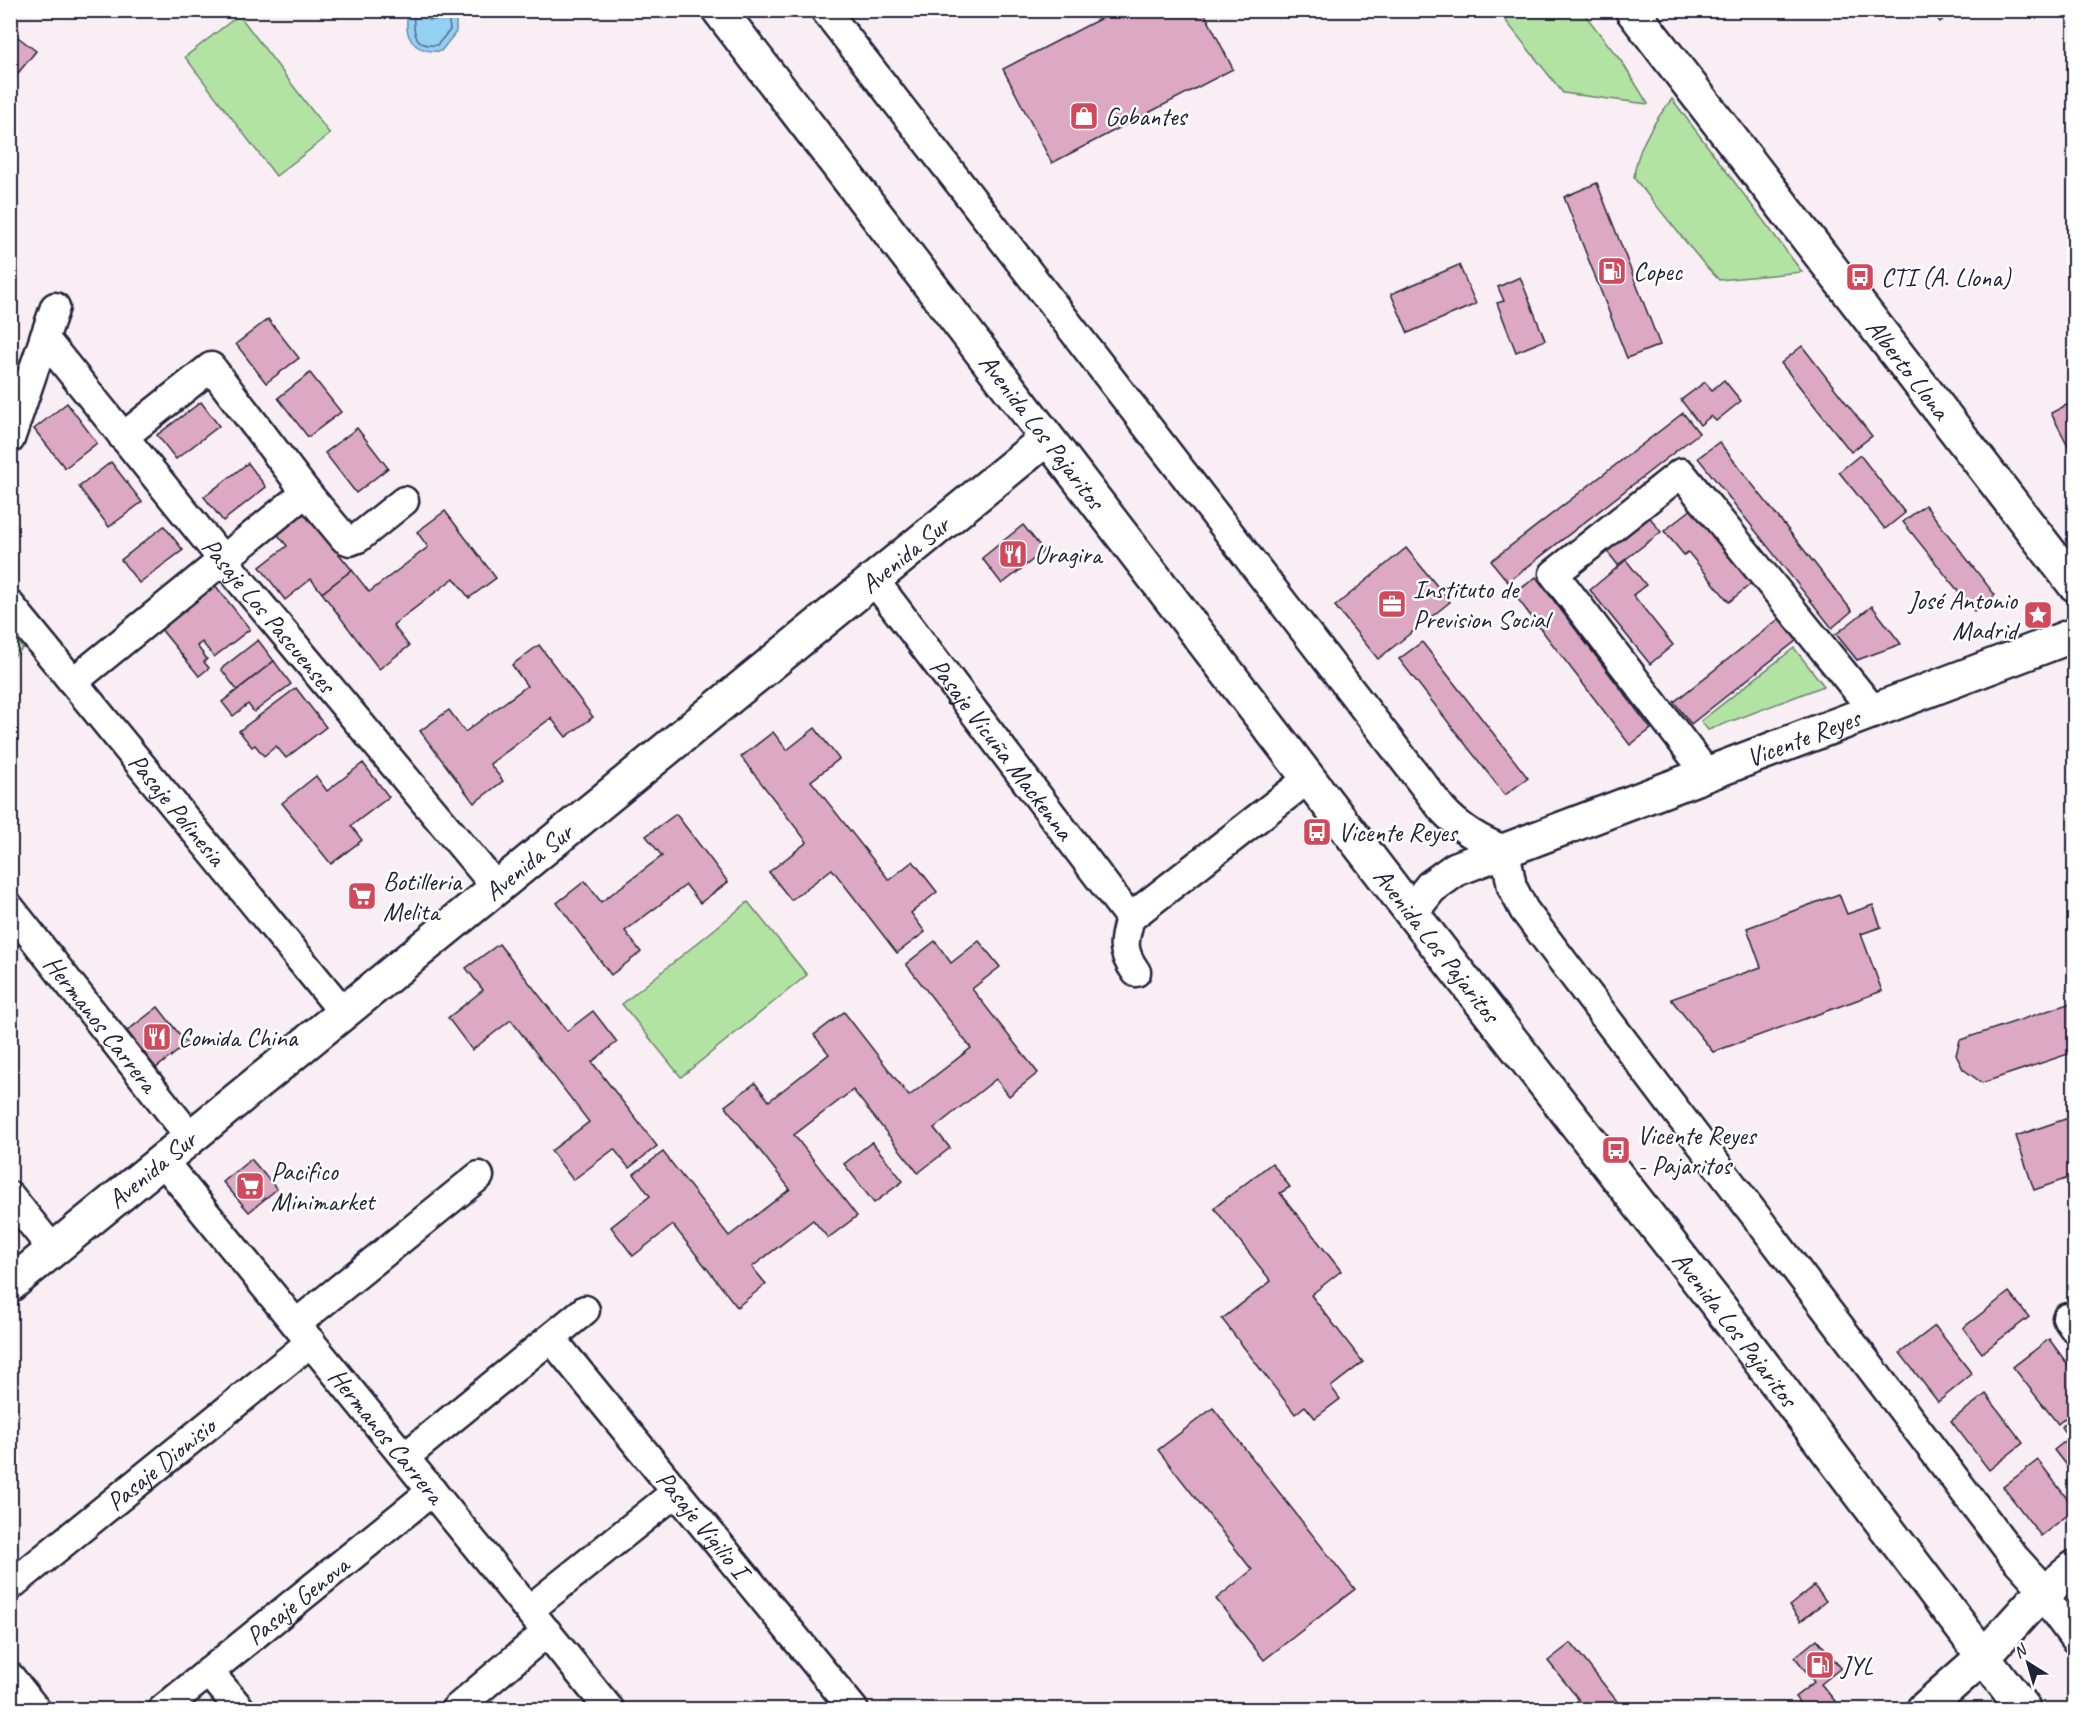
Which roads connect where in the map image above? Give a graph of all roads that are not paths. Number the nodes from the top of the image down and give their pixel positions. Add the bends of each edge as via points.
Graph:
1 (719, 10) edge
2 (825, 10) edge
3 (1632, 10) edge
4 (55, 307) dead end
5 (44, 338) junction
6 (123, 437) junction
7 (10, 439) edge
8 (1046, 439) junction
9 (306, 492) junction
10 (404, 501) dead end
11 (223, 560) junction
12 (874, 580) junction
13 (2074, 584) edge
14 (10, 605) edge
15 (2074, 635) edge
16 (73, 682) junction
17 (1873, 710) junction
18 (1707, 774) junction
19 (1309, 778) junction
20 (1505, 850) junction
21 (497, 888) junction
22 (10, 908) edge
23 (1411, 912) junction
24 (1130, 918) junction
25 (1136, 972) dead end
26 (344, 1013) junction
27 (191, 1138) junction
28 (163, 1161) junction
29 (479, 1176) dead end
30 (10, 1196) edge
31 (53, 1250) junction
32 (10, 1285) edge
33 (585, 1310) dead end
34 (303, 1333) junction
35 (551, 1338) junction
36 (405, 1457) junction
37 (432, 1491) junction
38 (676, 1492) junction
39 (2074, 1568) edge
40 (10, 1586) edge
41 (2045, 1592) junction
42 (529, 1610) junction
43 (547, 1632) junction
44 (2074, 1638) edge
45 (1984, 1656) junction
46 (209, 1672) junction
47 (10, 1677) edge
48 (36, 1710) edge
49 (162, 1710) edge
50 (241, 1710) edge
51 (455, 1710) edge
52 (610, 1710) edge
53 (854, 1710) edge
54 (1923, 1710) edge
55 (2024, 1710) edge

1 - 8 main road, Avenida Los Pajaritos
2 - 20 street via 1442,809 1469,833
3 - 13 main road, Alberto Llona
4 - 5 street
5 - 6 street, Pasaje Los Pascuenses
5 - 7 street
6 - 9 street via 211,367
6 - 11 street, Pasaje Los Pascuenses
8 - 12 main road, Avenida Sur
8 - 19 main road, Avenida Los Pajaritos
9 - 10 street via 341,536 350,541
9 - 11 street
11 - 16 street
11 - 21 street, Pasaje Los Pascuenses
12 - 21 main road, Avenida Sur
12 - 24 street, Pasaje Vicuña Mackenna
14 - 16 street, Pasaje Polinesia
15 - 17 main road, Vicente Reyes
16 - 26 street, Pasaje Polinesia
17 - 18 main road, Vicente Reyes
17 - 18 street via 1681,473 1554,573
18 - 20 main road, Vicente Reyes
19 - 23 main road, Avenida Los Pajaritos
19 - 24 street
20 - 23 main road, Vicente Reyes via 1456,869 1431,887
20 - 41 street via 1512,886 1524,910 2014,1557
21 - 26 main road, Avenida Sur
22 - 27 street, Hermanos Carrera
23 - 45 main road, Avenida Los Pajaritos via 1720,1308
24 - 25 street via 1123,946
26 - 27 main road, Avenida Sur
27 - 28 main road, Avenida Sur
28 - 31 main road, Avenida Sur
28 - 34 street, Hermanos Carrera
29 - 34 street, Pasaje Dionisio
30 - 31 street
31 - 32 main road, Avenida Sur
33 - 35 street
34 - 36 street, Hermanos Carrera
34 - 40 street, Pasaje Dionisio
35 - 36 street
35 - 38 street, Pasaje Vigilio I
36 - 37 street, Hermanos Carrera
37 - 42 street, Hermanos Carrera
37 - 46 street, Pasaje Genova
38 - 42 street
38 - 53 street, Pasaje Vigilio I
39 - 41 main road
41 - 44 street
41 - 45 main road
42 - 43 street, Hermanos Carrera
43 - 51 street
43 - 52 street, Hermanos Carrera
45 - 54 main road
45 - 55 main road, Avenida Los Pajaritos
46 - 49 street, Pasaje Genova
46 - 50 street
47 - 48 street

